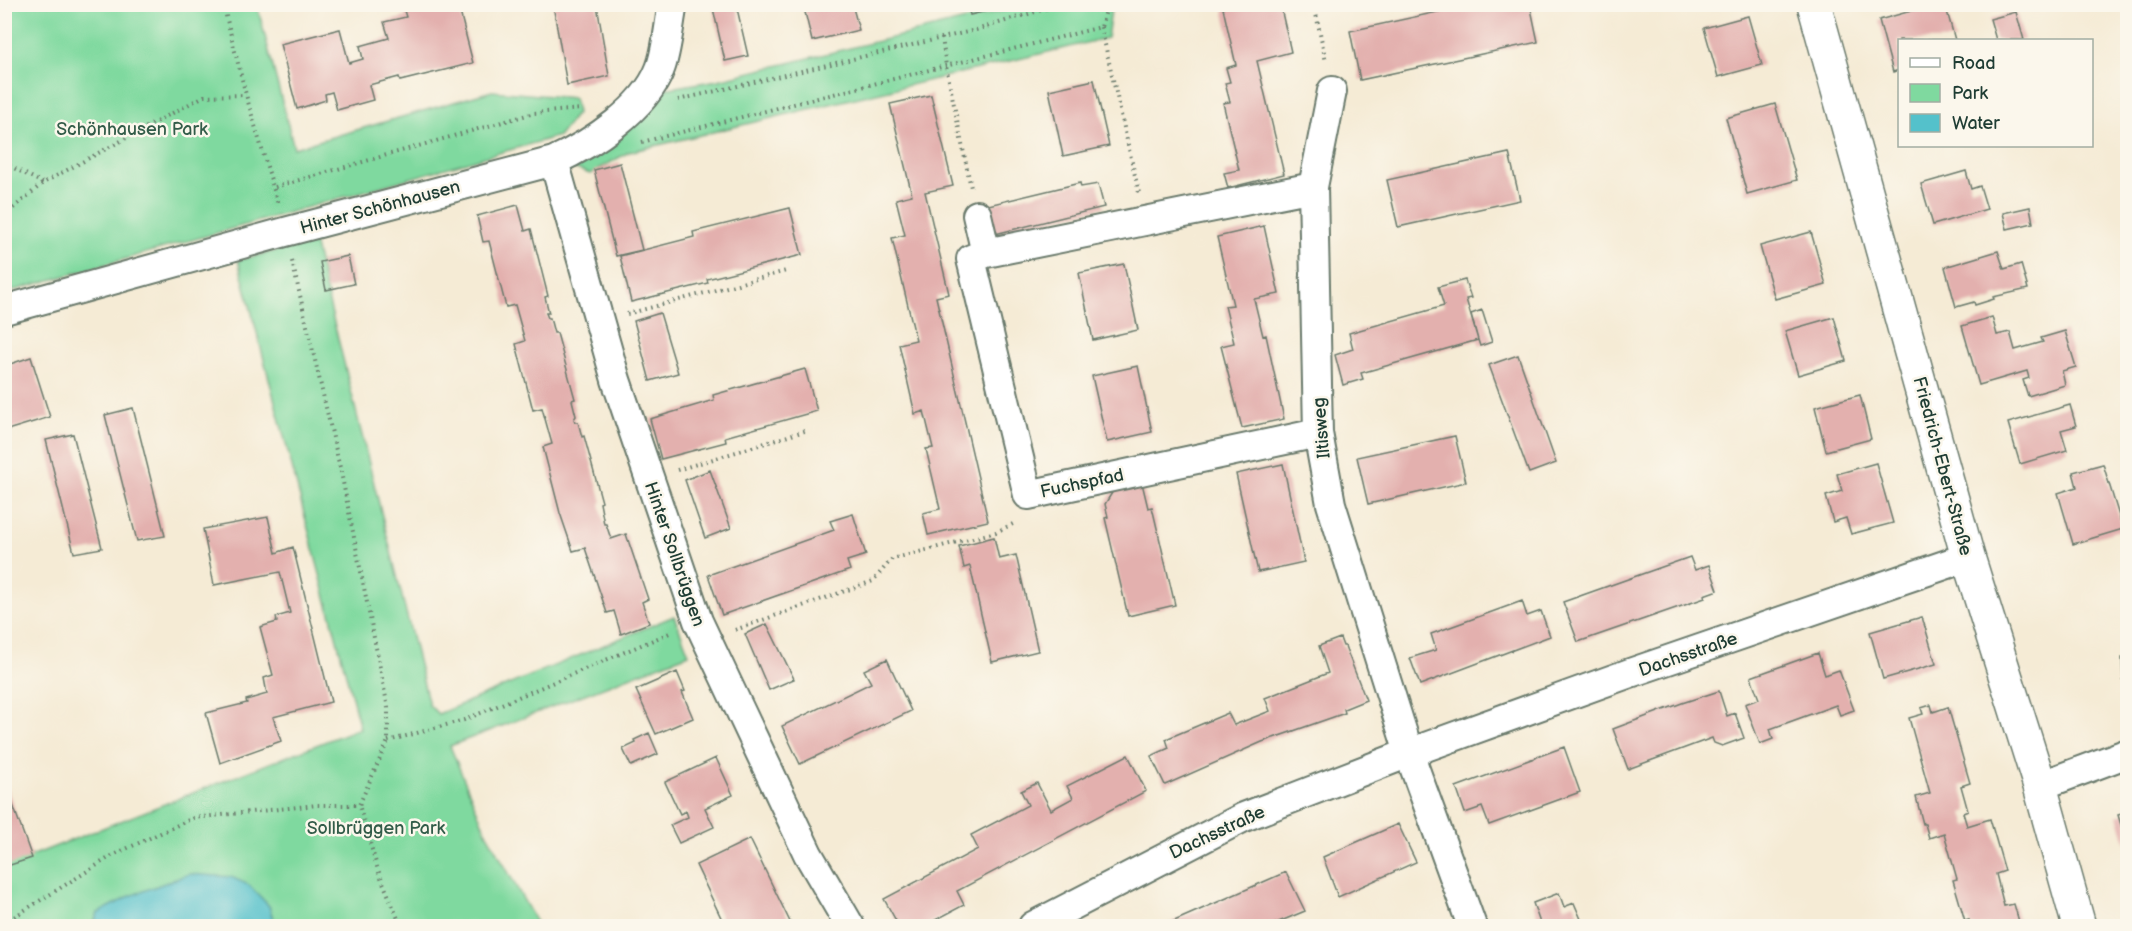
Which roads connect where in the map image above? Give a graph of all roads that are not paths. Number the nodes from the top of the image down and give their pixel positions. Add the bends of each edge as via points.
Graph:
1 (673, 4) edge
2 (1814, 4) edge
3 (1332, 91) road end
4 (554, 161) junction
5 (1313, 187) junction
6 (977, 215) road end
7 (986, 253) junction
8 (4, 310) edge
9 (1318, 433) junction
10 (1968, 557) junction
11 (1409, 753) junction
12 (2127, 753) edge
13 (2040, 786) junction
14 (850, 927) edge
15 (1033, 927) edge
16 (1472, 927) edge
17 (2079, 927) edge

1 - 4 street, Hinter Schönhausen via 660,69 638,104 582,148
2 - 10 street, Friedrich-Ebert-Straße
3 - 5 street, Iltisweg
4 - 8 street, Hinter Schönhausen
4 - 14 street, Hinter Sollbrüggen via 616,380 702,631 808,854
5 - 7 street
5 - 9 street, Iltisweg
6 - 7 street
7 - 9 street, Fuchspfad via 971,259 1028,495
9 - 11 street, Iltisweg via 1330,504
10 - 11 street, Dachsstraße
10 - 13 street, Friedrich-Ebert-Straße
11 - 15 street, Dachsstraße via 1244,817
11 - 16 street
12 - 13 street
13 - 17 street, Friedrich-Ebert-Straße

